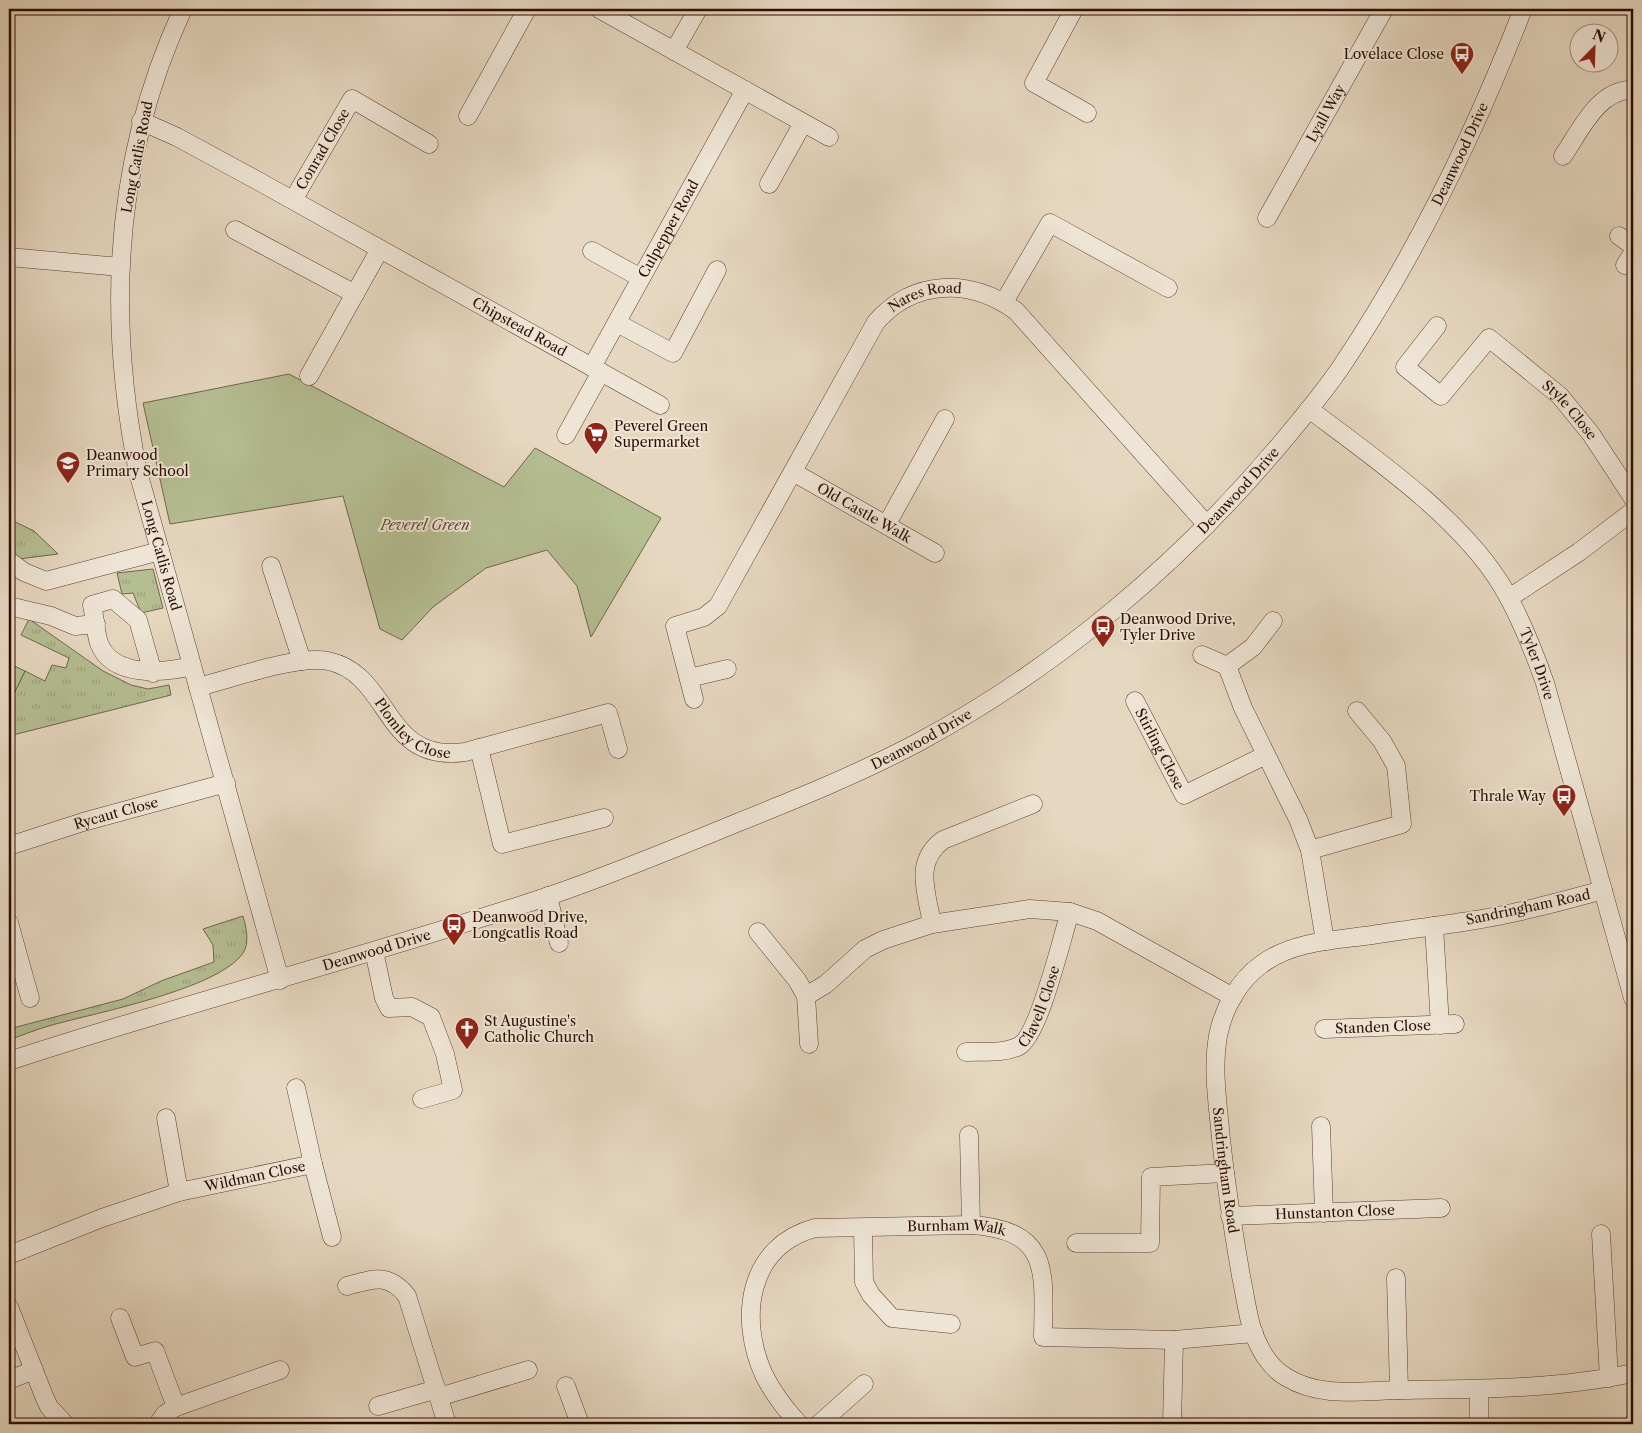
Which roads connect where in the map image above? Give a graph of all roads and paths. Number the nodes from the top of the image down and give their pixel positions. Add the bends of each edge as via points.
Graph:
1 (183, 9) edge
2 (527, 9) edge
3 (599, 9) edge
4 (698, 9) edge
5 (1074, 9) edge
6 (1384, 9) edge
7 (1523, 9) edge
8 (674, 51) junction
9 (745, 90) junction
10 (1633, 90) edge
11 (1087, 113) dead end
12 (468, 116) dead end
13 (141, 121) junction
14 (803, 123) junction
15 (830, 137) dead end
16 (429, 144) dead end
17 (1563, 156) dead end
18 (769, 184) dead end
19 (293, 200) junction
20 (1267, 218) dead end
21 (235, 230) dead end
22 (380, 249) junction
23 (592, 251) dead end
24 (9, 257) edge
25 (120, 267) junction
26 (717, 270) dead end
27 (641, 278) junction
28 (1168, 288) dead end
29 (355, 294) junction
30 (1004, 302) junction
31 (617, 322) junction
32 (1437, 326) dead end
33 (596, 370) junction
34 (309, 376) dead end
35 (660, 405) dead end
36 (1309, 410) junction
37 (945, 419) dead end
38 (566, 435) dead end
39 (793, 472) junction
40 (1633, 498) edge
41 (1633, 511) edge
42 (887, 524) junction
43 (1207, 525) junction
44 (160, 551) junction
45 (935, 553) dead end
46 (9, 561) edge
47 (271, 566) dead end
48 (1509, 598) junction
49 (9, 606) edge
50 (1273, 621) dead end
51 (96, 624) junction
52 (1202, 655) dead end
53 (302, 661) junction
54 (192, 666) junction
55 (1227, 666) junction
56 (727, 669) dead end
57 (153, 673) junction
58 (689, 678) junction
59 (198, 687) junction
60 (694, 699) dead end
61 (1135, 701) dead end
62 (1357, 711) dead end
63 (479, 748) junction
64 (618, 749) dead end
65 (1266, 755) junction
66 (226, 783) junction
67 (1033, 804) dead end
68 (604, 818) dead end
69 (9, 846) edge
70 (1310, 850) junction
71 (1603, 890) junction
72 (548, 896) junction
73 (1070, 912) junction
74 (9, 923) edge
75 (932, 924) junction
76 (1434, 926) junction
77 (758, 932) dead end
78 (1325, 941) junction
79 (558, 943) dead end
80 (374, 951) junction
81 (280, 980) junction
82 (806, 996) junction
83 (1233, 996) junction
84 (30, 998) dead end
85 (1633, 998) edge
86 (1324, 1030) dead end
87 (809, 1044) dead end
88 (966, 1052) dead end
89 (9, 1061) edge
90 (296, 1088) dead end
91 (422, 1099) dead end
92 (166, 1118) dead end
93 (1321, 1126) dead end
94 (969, 1135) dead end
95 (313, 1164) junction
96 (1225, 1173) junction
97 (179, 1192) junction
98 (1441, 1208) dead end
99 (1324, 1213) junction
100 (1230, 1216) junction
101 (971, 1225) junction
102 (863, 1228) junction
103 (1601, 1234) dead end
104 (332, 1237) dead end
105 (1076, 1243) dead end
106 (9, 1255) edge
107 (1396, 1278) dead end
108 (347, 1286) dead end
109 (9, 1307) edge
110 (120, 1318) dead end
111 (951, 1324) dead end
112 (1254, 1333) junction
113 (1174, 1340) junction
114 (34, 1370) junction
115 (280, 1370) dead end
116 (528, 1370) dead end
117 (1633, 1373) edge
118 (1609, 1378) junction
119 (9, 1380) edge
120 (864, 1384) dead end
121 (566, 1386) dead end
122 (1399, 1390) junction
123 (1479, 1390) junction
124 (438, 1393) junction
125 (176, 1406) junction
126 (378, 1406) dead end
127 (66, 1424) edge
128 (158, 1424) edge
129 (447, 1424) edge
130 (580, 1424) edge
131 (799, 1424) edge
132 (819, 1424) edge
133 (1172, 1424) edge
134 (1479, 1424) edge

1 - 13 street, Long Catlis Road via 164,52
2 - 12 street
3 - 8 street
4 - 8 street
5 - 11 street via 1034,83
6 - 20 street, Lyall Way
7 - 36 street, Deanwood Drive via 1468,136 1421,230 1341,368
8 - 9 street
9 - 14 street
9 - 27 street, Culpepper Road
10 - 17 street via 1611,94 1602,101
13 - 19 street, Chipstead Road
13 - 25 street, Long Catlis Road via 126,199
14 - 15 street
14 - 18 street
16 - 19 street, Conrad Close via 352,99
19 - 22 street, Chipstead Road
21 - 29 street
22 - 29 street
22 - 33 street, Chipstead Road
23 - 27 street
24 - 25 street
25 - 44 street, Long Catlis Road via 120,358 127,418
26 - 31 street via 673,353
27 - 31 street, Culpepper Road
28 - 30 street via 1050,223
29 - 34 street
30 - 39 street, Nares Road via 977,291 952,289 927,291 897,302 876,322 861,346
30 - 43 street, Nares Road via 1031,326
31 - 33 street, Culpepper Road
32 - 40 street, Style Close via 1405,367 1441,396 1489,338 1560,396 1591,434
33 - 35 street, Chipstead Road
33 - 38 street, Culpepper Road
36 - 43 street, Deanwood Drive
36 - 48 street, Tyler Drive via 1373,458 1446,520 1486,565
37 - 42 street
39 - 42 street, Old Castle Walk
39 - 58 street, Nares Road via 718,606 704,617 675,626
41 - 48 street via 1579,552
42 - 45 street, Old Castle Walk
43 - 72 street, Deanwood Drive via 1138,589 1058,653 990,700 916,743 786,804
44 - 46 street via 46,581 24,572
44 - 54 street, Long Catlis Road
47 - 53 street
48 - 71 street, Tyler Drive via 1527,634 1545,683
49 - 51 street via 51,616 75,626
50 - 55 street via 1253,647
51 - 57 street via 107,656 126,667
51 - 57 street via 92,605 113,599 138,620
52 - 55 street
53 - 59 street, Plomley Close
53 - 63 street, Plomley Close via 330,662 361,678 396,727 420,746 454,754
54 - 57 street
54 - 59 street, Long Catlis Road
55 - 65 street
56 - 58 street
58 - 60 street
59 - 66 street, Long Catlis Road
61 - 65 street, Stirling Close via 1184,795
62 - 70 street via 1382,741 1396,766 1402,824
63 - 64 street, Plomley Close via 608,713
63 - 68 street via 502,844
65 - 70 street
66 - 69 street, Rycaut Close
66 - 81 street, Long Catlis Road
67 - 75 street via 933,847 927,856 924,876
70 - 78 street
71 - 76 street, Sandringham Road via 1506,914
71 - 85 street, Tyler Drive
72 - 79 street
72 - 80 street, Deanwood Drive
73 - 75 street via 1030,909
73 - 83 street via 1114,930
73 - 88 street, Clavell Close via 1037,1017 1026,1041 1010,1050
74 - 84 street
75 - 82 street via 903,932 865,949 826,984
76 - 78 street, Sandringham Road
76 - 86 street, Standen Close via 1448,1024
77 - 82 street
78 - 83 street, Sandringham Road via 1286,951 1262,964
80 - 81 street, Deanwood Drive
80 - 91 street via 389,1008 412,1008 431,1017 445,1054 453,1090
81 - 89 street, Deanwood Drive
82 - 87 street
83 - 96 street, Sandringham Road via 1221,1022 1216,1050
90 - 95 street, Wildman Close
92 - 97 street
93 - 99 street
94 - 101 street
95 - 97 street, Wildman Close
95 - 104 street
96 - 100 street, Sandringham Road
96 - 105 street via 1151,1177 1150,1243
97 - 106 street, Wildman Close
98 - 99 street, Hunstanton Close
99 - 100 street, Hunstanton Close
100 - 112 street, Sandringham Road
101 - 102 street, Burnham Walk
101 - 113 street, Burnham Walk via 1008,1230 1038,1256 1043,1273 1043,1337
102 - 111 street via 864,1282 892,1318
102 - 131 street, Burnham Walk via 815,1228 799,1232 771,1253 755,1284 751,1302 752,1326 763,1373 777,1398
103 - 118 street
107 - 122 street
108 - 124 street via 376,1278 400,1287 413,1312
109 - 114 street
110 - 125 street via 135,1356 155,1351
112 - 113 street, Burnham Walk
112 - 122 street, Sandringham Road via 1271,1366 1300,1385 1325,1390
113 - 133 street
114 - 119 street
114 - 127 street via 49,1407
115 - 125 street
116 - 124 street
117 - 118 street, Sandringham Road
118 - 123 street, Sandringham Road
120 - 132 street
121 - 130 street
122 - 123 street, Sandringham Road
123 - 134 street
124 - 126 street
124 - 129 street
125 - 128 street

